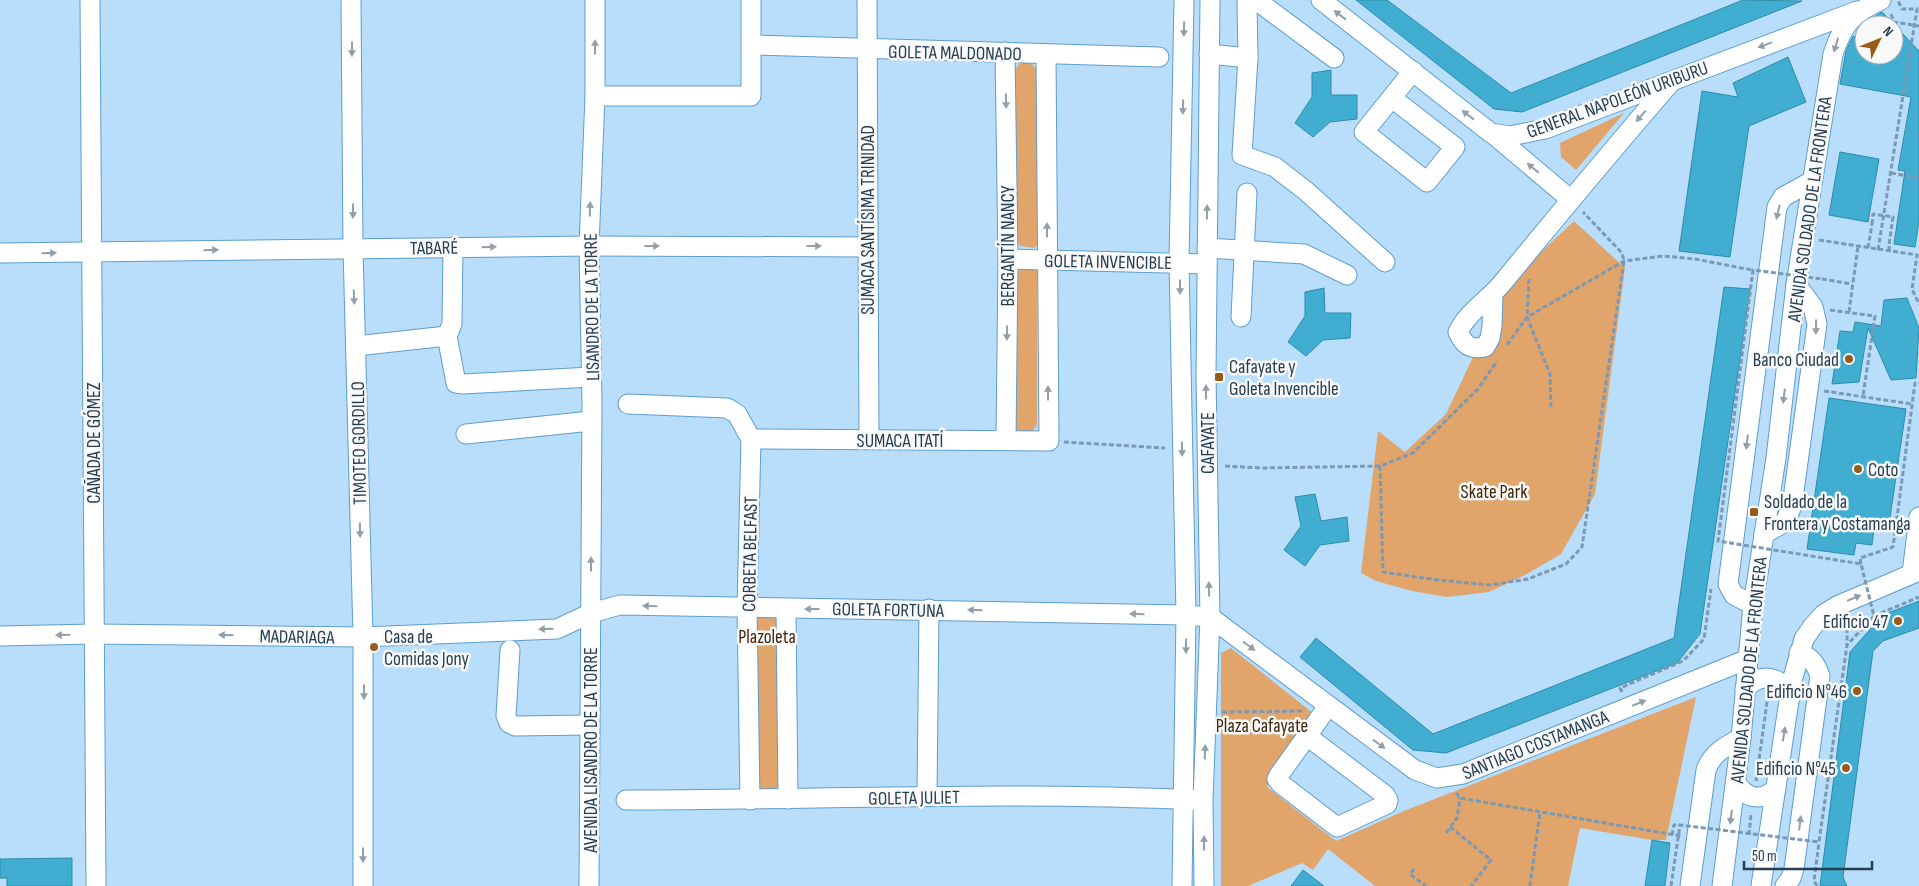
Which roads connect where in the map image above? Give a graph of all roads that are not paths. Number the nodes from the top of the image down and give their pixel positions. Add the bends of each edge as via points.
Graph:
1 (90, 0) edge
2 (351, 0) edge
3 (595, 0) edge
4 (751, 0) edge
5 (867, 0) edge
6 (1184, 0) edge
7 (1210, 0) edge
8 (1250, 0) edge
9 (1256, 0) edge
10 (1321, 0) edge
11 (1884, 4) edge
12 (1860, 10) junction
13 (752, 45) junction
14 (867, 50) junction
15 (1005, 52) junction
16 (1046, 54) junction
17 (1209, 54) junction
18 (1159, 57) dead end
19 (1248, 58) junction
20 (1334, 58) dead end
21 (1412, 71) junction
22 (1673, 80) junction
23 (595, 96) junction
24 (1392, 98) junction
25 (1492, 133) junction
26 (1812, 181) junction
27 (1247, 193) dead end
28 (1570, 199) junction
29 (589, 246) junction
30 (867, 246) junction
31 (453, 247) junction
32 (353, 248) junction
33 (92, 252) junction
34 (1244, 252) junction
35 (0, 253) edge
36 (1207, 256) junction
37 (1008, 259) junction
38 (1048, 260) junction
39 (1180, 262) junction
40 (1385, 262) dead end
41 (1348, 275) dead end
42 (1796, 284) junction
43 (1493, 294) dead end
44 (1241, 317) dead end
45 (447, 336) junction
46 (356, 346) junction
47 (591, 377) junction
48 (628, 404) dead end
49 (591, 421) junction
50 (466, 434) dead end
51 (751, 439) junction
52 (869, 439) junction
53 (1006, 440) junction
54 (1919, 517) edge
55 (1764, 534) junction
56 (1916, 572) edge
57 (1753, 605) junction
58 (748, 608) junction
59 (786, 608) junction
60 (929, 610) junction
61 (591, 613) junction
62 (1186, 614) junction
63 (1210, 617) junction
64 (94, 634) junction
65 (0, 636) edge
66 (364, 637) junction
67 (1802, 646) junction
68 (510, 650) dead end
69 (1748, 659) junction
70 (1746, 689) junction
71 (1790, 698) junction
72 (1323, 702) junction
73 (589, 725) junction
74 (1307, 736) junction
75 (1741, 738) junction
76 (1736, 782) junction
77 (1776, 789) junction
78 (927, 796) junction
79 (788, 799) junction
80 (626, 800) dead end
81 (750, 800) junction
82 (1194, 800) junction
83 (96, 886) edge
84 (363, 886) edge
85 (589, 886) edge
86 (1182, 886) edge
87 (1204, 886) edge
88 (1690, 886) edge
89 (1722, 886) edge
90 (1761, 886) edge
91 (1785, 886) edge

1 - 33 street, CAÑADA DE GÓMEZ
2 -> 32 street, TIMOTEO GORDILLO
23 -> 3 street, LISANDRO DE LA TORRE
4 - 13 street
5 - 14 street, SUMACA SANTÍSIMA TRINIDAD
6 -> 39 street, CAFAYATE
7 - 17 street, CAFAYATE
8 - 19 street via 1247,4
9 - 20 street
21 -> 10 street
11 - 12 street, AVENIDA SOLDADO DE LA FRONTERA
12 -> 22 street, GENERAL NAPOLEÓN URIBURU
12 -> 26 street, AVENIDA SOLDADO DE LA FRONTERA via 1839,35 1833,54
13 - 14 street, GOLETA MALDONADO
13 - 23 street via 751,96
14 - 15 street, GOLETA MALDONADO
14 - 30 street, SUMACA SANTÍSIMA TRINIDAD
15 - 16 street, GOLETA MALDONADO
15 -> 37 street, BERGANTÍN NANCY
16 - 18 street, GOLETA MALDONADO
38 -> 16 street
17 - 19 street
36 -> 17 street, CAFAYATE
19 - 40 street via 1242,155 1274,167 1306,191
21 - 24 street
25 -> 21 street
22 - 25 street, GENERAL NAPOLEÓN URIBURU via 1545,129 1510,136
22 -> 28 street
29 -> 23 street, LISANDRO DE LA TORRE
24 - 24 street via 1364,132 1427,182 1454,148
28 -> 25 street
26 - 42 street, AVENIDA SOLDADO DE LA FRONTERA
26 -> 57 street via 1784,197 1778,207 1728,584 1734,595
27 - 34 street
28 - 43 street
29 -> 30 street, TABARÉ
31 -> 29 street, TABARÉ
29 - 47 street, LISANDRO DE LA TORRE
30 - 52 street, SUMACA SANTÍSIMA TRINIDAD
31 - 32 street, TABARÉ
31 - 45 street via 452,324
33 -> 32 street, TABARÉ
32 -> 46 street, TIMOTEO GORDILLO
35 -> 33 street, TABARÉ
33 - 64 street, CAÑADA DE GÓMEZ
34 - 36 street, GOLETA INVENCIBLE
34 - 41 street, GOLETA INVENCIBLE via 1304,254
34 - 44 street
36 - 39 street, GOLETA INVENCIBLE
63 -> 36 street, CAFAYATE via 1206,465
37 - 38 street, GOLETA INVENCIBLE
37 -> 53 street, BERGANTÍN NANCY
38 - 39 street, GOLETA INVENCIBLE
53 -> 38 street, SUMACA ITATÍ via 1049,441
39 -> 62 street, CAFAYATE
42 -> 55 street, AVENIDA SOLDADO DE LA FRONTERA
42 -> 55 street via 1813,307 1817,324 1792,506 1785,522
45 - 46 street
45 - 47 street via 456,383
46 -> 66 street, TIMOTEO GORDILLO
47 - 49 street, LISANDRO DE LA TORRE
48 - 51 street via 727,408 737,414
49 - 50 street
61 -> 49 street, LISANDRO DE LA TORRE
51 - 52 street, SUMACA ITATÍ
51 - 58 street, CORBETA BELFAST
52 - 53 street, SUMACA ITATÍ
54 - 56 street
55 - 57 street, AVENIDA SOLDADO DE LA FRONTERA
67 -> 56 street via 1824,614
57 - 69 street, AVENIDA SOLDADO DE LA FRONTERA
58 - 59 street, GOLETA FORTUNA
58 -> 61 street, GOLETA FORTUNA via 620,605
58 - 81 street, CORBETA BELFAST
60 -> 59 street, GOLETA FORTUNA
59 - 79 street, CORBETA BELFAST
62 -> 60 street, GOLETA FORTUNA
60 - 78 street
61 -> 66 street, MADARIAGA via 557,629
61 - 73 street, AVENIDA LISANDRO DE LA TORRE
62 - 63 street
62 -> 82 street, CAFAYATE
63 -> 72 street, SANTIAGO COSTAMANGA
82 -> 63 street, CAFAYATE via 1206,712
64 -> 65 street, MADARIAGA
66 -> 64 street, MADARIAGA
64 - 83 street, CAÑADA DE GÓMEZ
66 -> 84 street, TIMOTEO GORDILLO
67 - 71 street
91 -> 67 street via 1794,868 1820,676
68 - 73 street via 506,716 509,723 515,726
69 - 70 street, AVENIDA SOLDADO DE LA FRONTERA
72 -> 69 street, SANTIAGO COSTAMANGA via 1415,770 1447,778
70 - 71 street via 1761,678 1771,678 1787,688
70 - 75 street, AVENIDA SOLDADO DE LA FRONTERA
77 -> 71 street
72 - 74 street
73 - 85 street, AVENIDA LISANDRO DE LA TORRE
74 - 74 street via 1279,775 1277,779 1281,784 1337,827 1387,804 1385,795
75 - 76 street, AVENIDA SOLDADO DE LA FRONTERA
75 - 88 street via 1709,760
76 - 77 street via 1746,794 1754,797 1769,795
76 -> 89 street, AVENIDA SOLDADO DE LA FRONTERA
77 - 90 street
78 - 79 street, GOLETA JULIET
78 - 82 street, GOLETA JULIET
79 - 81 street, GOLETA JULIET
80 - 81 street, GOLETA JULIET
82 - 86 street, CAFAYATE
87 -> 82 street, CAFAYATE

